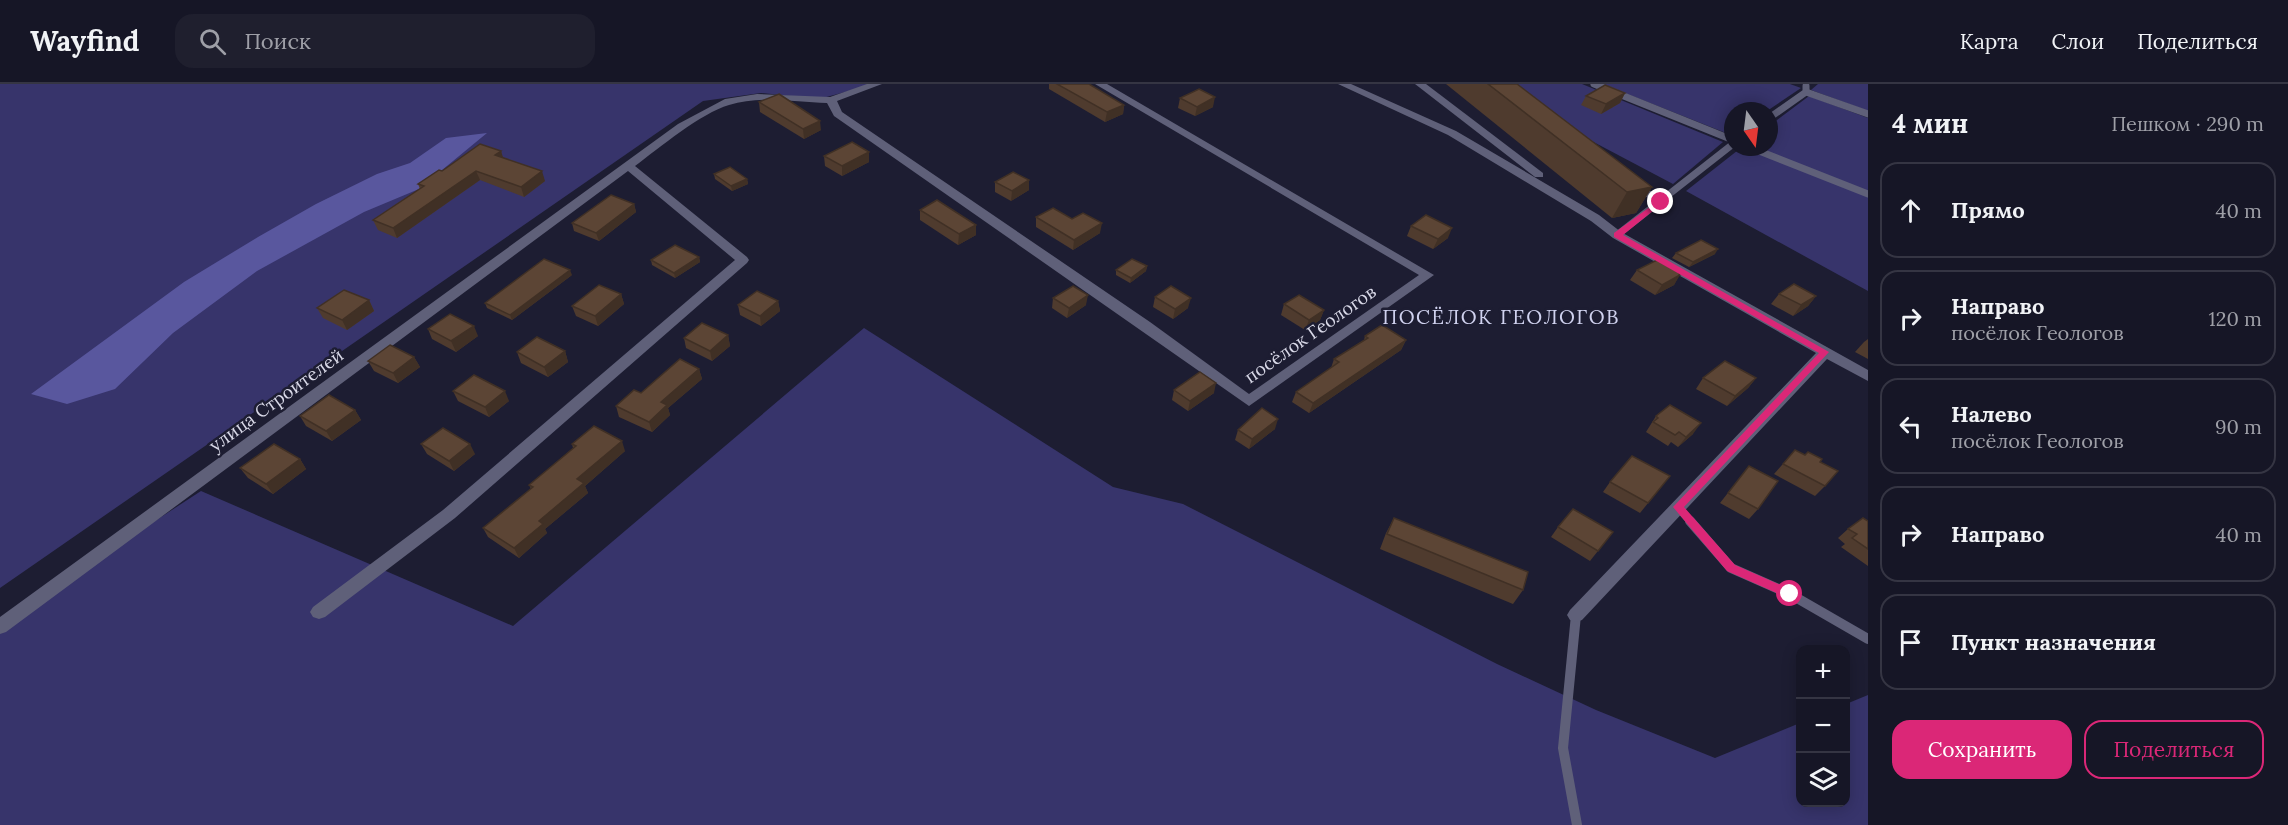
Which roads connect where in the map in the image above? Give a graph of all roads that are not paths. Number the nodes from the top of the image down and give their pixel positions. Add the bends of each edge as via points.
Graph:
1 (876, 84) edge
2 (1100, 84) edge
3 (1343, 84) edge
4 (1420, 84) edge
5 (1594, 84) edge
6 (1805, 86) edge
7 (831, 100) junction
8 (1778, 110) edge
9 (1868, 114) edge
10 (1724, 138) edge
11 (1724, 150) edge
12 (1772, 156) edge
13 (628, 166) junction
14 (1632, 183) edge
15 (1868, 194) edge
16 (1661, 202) junction
17 (1594, 218) junction
18 (1617, 235) junction
19 (1825, 352) junction
20 (1868, 376) edge
21 (1678, 507) junction
22 (320, 612) dead end
23 (1576, 615) joint
24 (0, 627) edge
25 (1868, 639) edge
26 (1577, 825) edge

1 - 7 street
2 - 7 street, посёлок Геологов via 1428,275 1249,401 838,114
3 - 17 street via 1452,133
4 - 17 street
5 - 10 lane
6 - 8 lane
6 - 9 lane
7 - 13 street, улица Строителей via 757,98 725,102 682,126
11 - 16 lane
12 - 15 lane
13 - 22 street via 743,260 449,514
13 - 24 street, улица Строителей
14 - 16 lane
16 - 18 lane
17 - 18 street
18 - 19 street
19 - 20 street
19 - 21 street
21 - 23 street
21 - 25 lane via 1731,568 1790,594
23 - 26 lane via 1563,748

